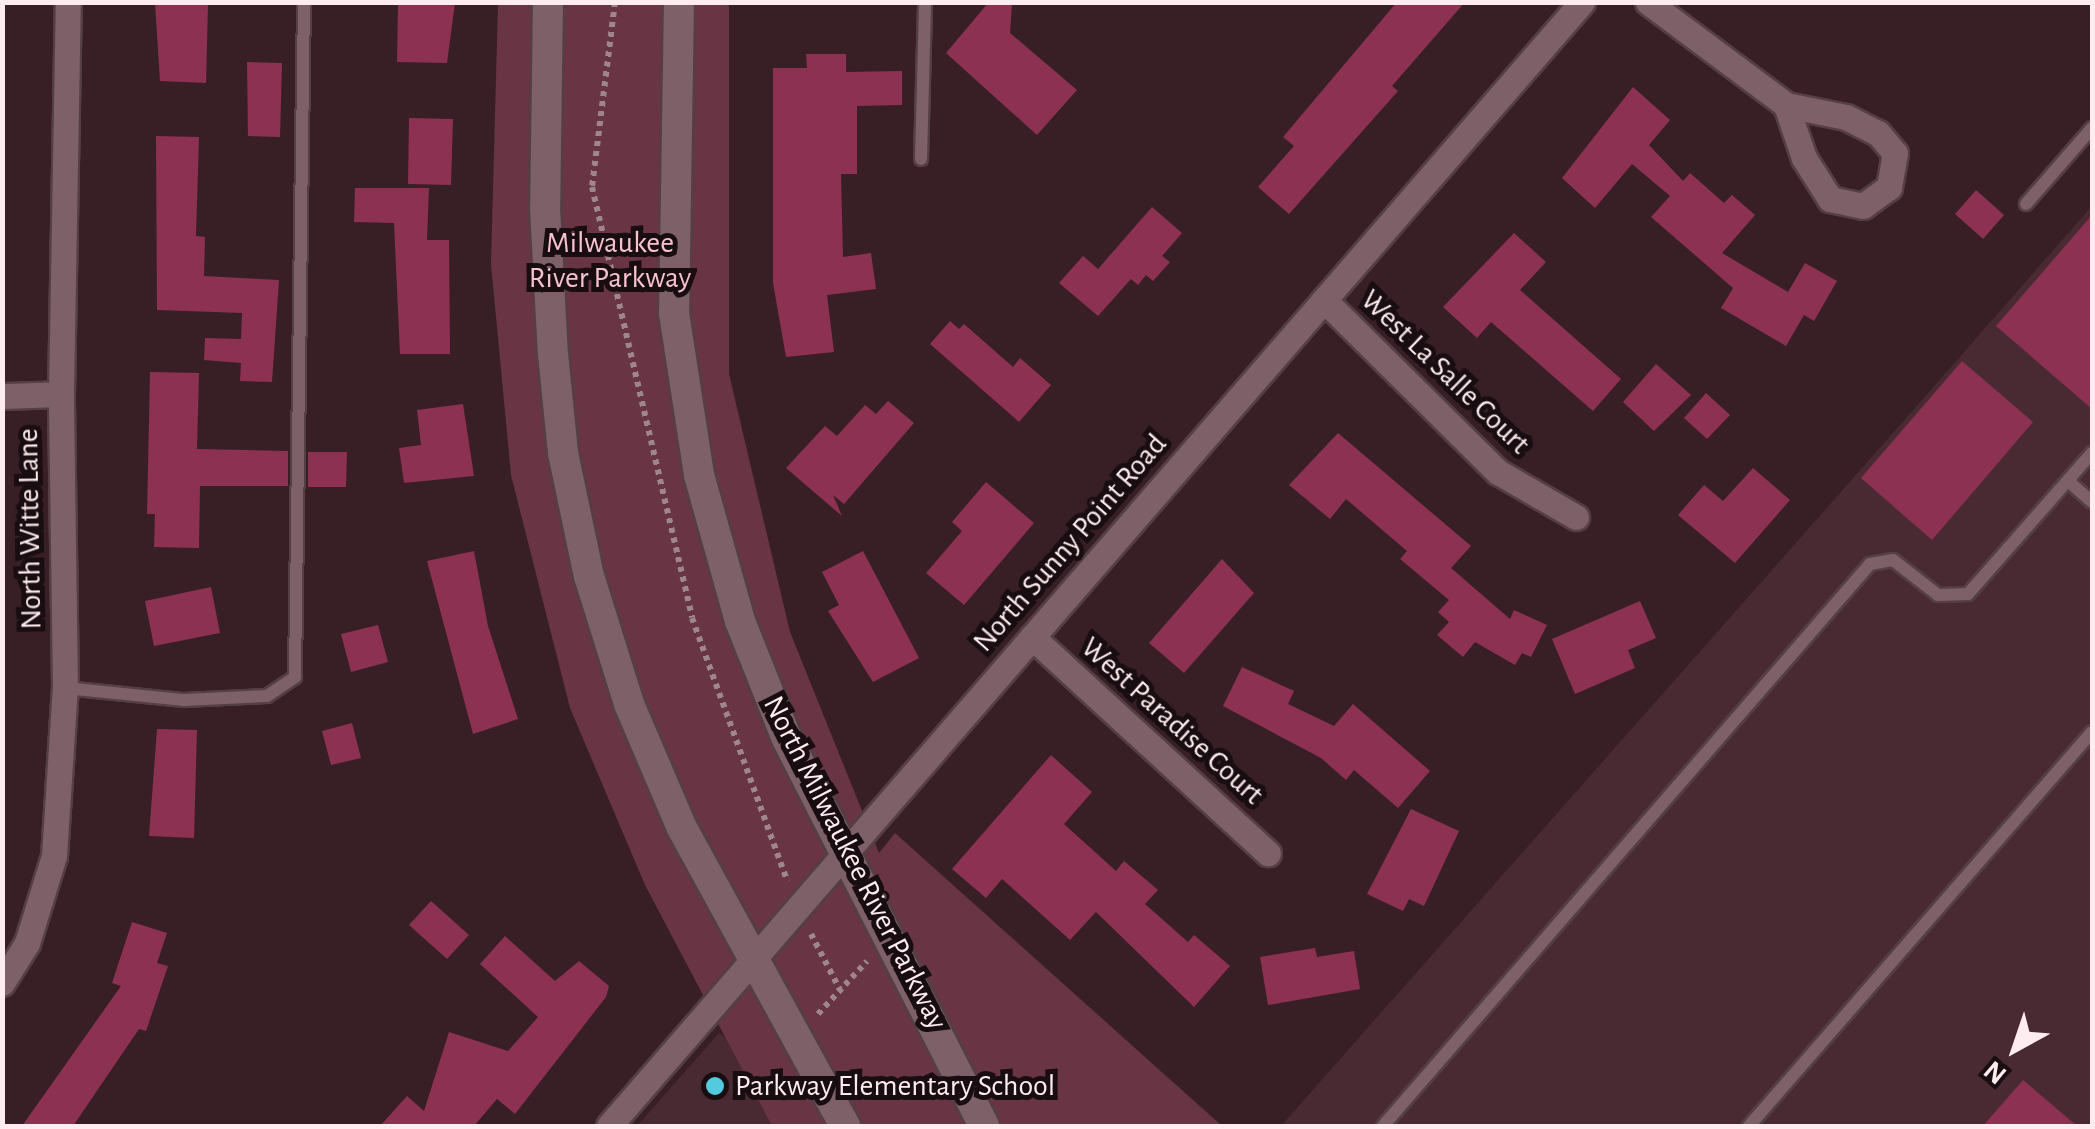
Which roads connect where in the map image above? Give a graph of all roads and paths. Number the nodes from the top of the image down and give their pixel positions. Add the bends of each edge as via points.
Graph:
1 (68, 2) edge
2 (304, 2) edge
3 (548, 2) edge
4 (680, 2) edge
5 (925, 2) edge
6 (1582, 2) edge
7 (1648, 2) edge
8 (1786, 105) junction
9 (2092, 128) edge
10 (921, 159) dead end
11 (2026, 204) dead end
12 (1324, 300) junction
13 (61, 394) junction
14 (2, 396) edge
15 (2092, 452) edge
16 (2068, 481) junction
17 (2092, 502) edge
18 (1576, 517) dead end
19 (1032, 637) junction
20 (65, 688) junction
21 (2092, 732) edge
22 (1268, 853) dead end
23 (844, 854) junction
24 (798, 906) junction
25 (871, 956) dead end
26 (754, 960) junction
27 (2, 984) edge
28 (840, 990) junction
29 (809, 1023) dead end
30 (609, 1126) edge
31 (845, 1126) edge
32 (984, 1126) edge
33 (1382, 1126) edge
34 (1749, 1126) edge

1 - 13 street, North Witte Lane
2 - 20 lane via 300,648 294,676 267,696
3 - 26 street via 545,208 553,354 563,454 588,576 629,704 675,810
4 - 23 street, North Milwaukee River Parkway via 674,313 699,475 740,620 787,739
5 - 10 lane
6 - 12 street, North Sunny Point Road
7 - 8 street
8 - 8 street via 1804,158 1830,199 1863,206 1889,187 1896,168 1888,141 1846,117
9 - 11 lane
12 - 18 street, West La Salle Court via 1498,472
12 - 19 street, North Sunny Point Road
13 - 14 street
13 - 20 street, North Witte Lane
15 - 16 lane
16 - 17 lane
16 - 33 lane via 1968,594 1938,595 1893,560 1870,564
19 - 22 street, West Paradise Court
19 - 23 street, North Sunny Point Road
20 - 27 street, North Witte Lane via 54,856 27,943
21 - 34 lane
23 - 24 street, North Sunny Point Road
23 - 32 street, North Milwaukee River Parkway
24 - 26 street, North Sunny Point Road
24 - 28 path
25 - 28 path
26 - 30 street, North Sunny Point Road
26 - 31 street
28 - 29 path

